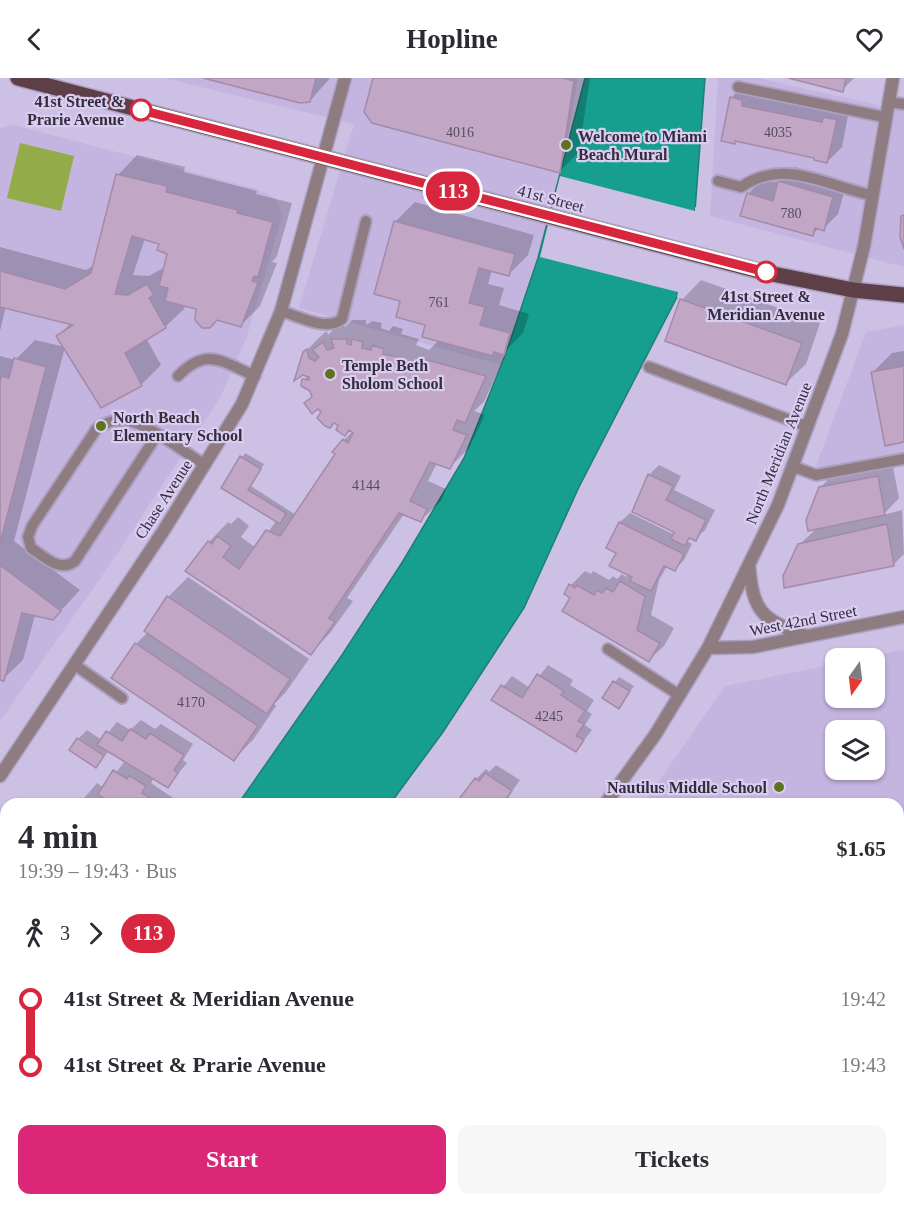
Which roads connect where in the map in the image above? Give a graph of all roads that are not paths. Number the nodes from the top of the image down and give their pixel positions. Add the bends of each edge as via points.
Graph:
1 (18, 78) edge
2 (345, 78) edge
3 (892, 78) edge
4 (738, 87) dead end
5 (888, 102) junction
6 (904, 104) edge
7 (884, 117) junction
8 (324, 158) junction
9 (718, 181) dead end
10 (871, 195) junction
11 (366, 221) dead end
12 (853, 290) junction
13 (904, 295) edge
14 (281, 311) junction
15 (649, 367) dead end
16 (178, 376) dead end
17 (255, 376) junction
18 (808, 427) junction
19 (157, 435) junction
20 (904, 459) edge
21 (204, 464) junction
22 (792, 466) junction
23 (749, 564) junction
24 (904, 617) edge
25 (807, 637) junction
26 (708, 648) junction
27 (608, 649) dead end
28 (75, 664) junction
29 (679, 695) junction
30 (122, 698) dead end
31 (0, 776) edge
32 (609, 798) edge

1 - 8 main road, 41st Street
2 - 8 street, Chase Avenue
3 - 5 street, North Meridian Avenue
4 - 7 lane
5 - 6 lane
5 - 7 street, North Meridian Avenue
7 - 10 street, North Meridian Avenue
8 - 12 main road, 41st Street via 690,253
8 - 14 street, Chase Avenue
9 - 10 lane via 741,187 777,172 805,174 845,190
10 - 12 street, North Meridian Avenue
11 - 14 lane via 342,319 328,325
12 - 13 main road, 41st Street
12 - 18 street, North Meridian Avenue via 842,334
14 - 17 street, Chase Avenue
15 - 18 lane
16 - 17 lane via 191,362 209,357
17 - 21 street, Chase Avenue
18 - 22 street, North Meridian Avenue
19 - 19 lane via 75,561 60,567 31,548 28,537 32,526 97,428 110,421 125,420
19 - 21 lane
20 - 22 lane via 816,475
21 - 28 street, Chase Avenue
22 - 23 street, North Meridian Avenue
23 - 25 street via 752,595 762,612 778,626
23 - 26 street, North Meridian Avenue
24 - 25 street, West 42nd Street
25 - 26 street, West 42nd Street via 753,647
26 - 29 street, North Meridian Avenue
27 - 29 lane
28 - 30 lane
28 - 31 street, Chase Avenue
29 - 32 street, North Meridian Avenue

